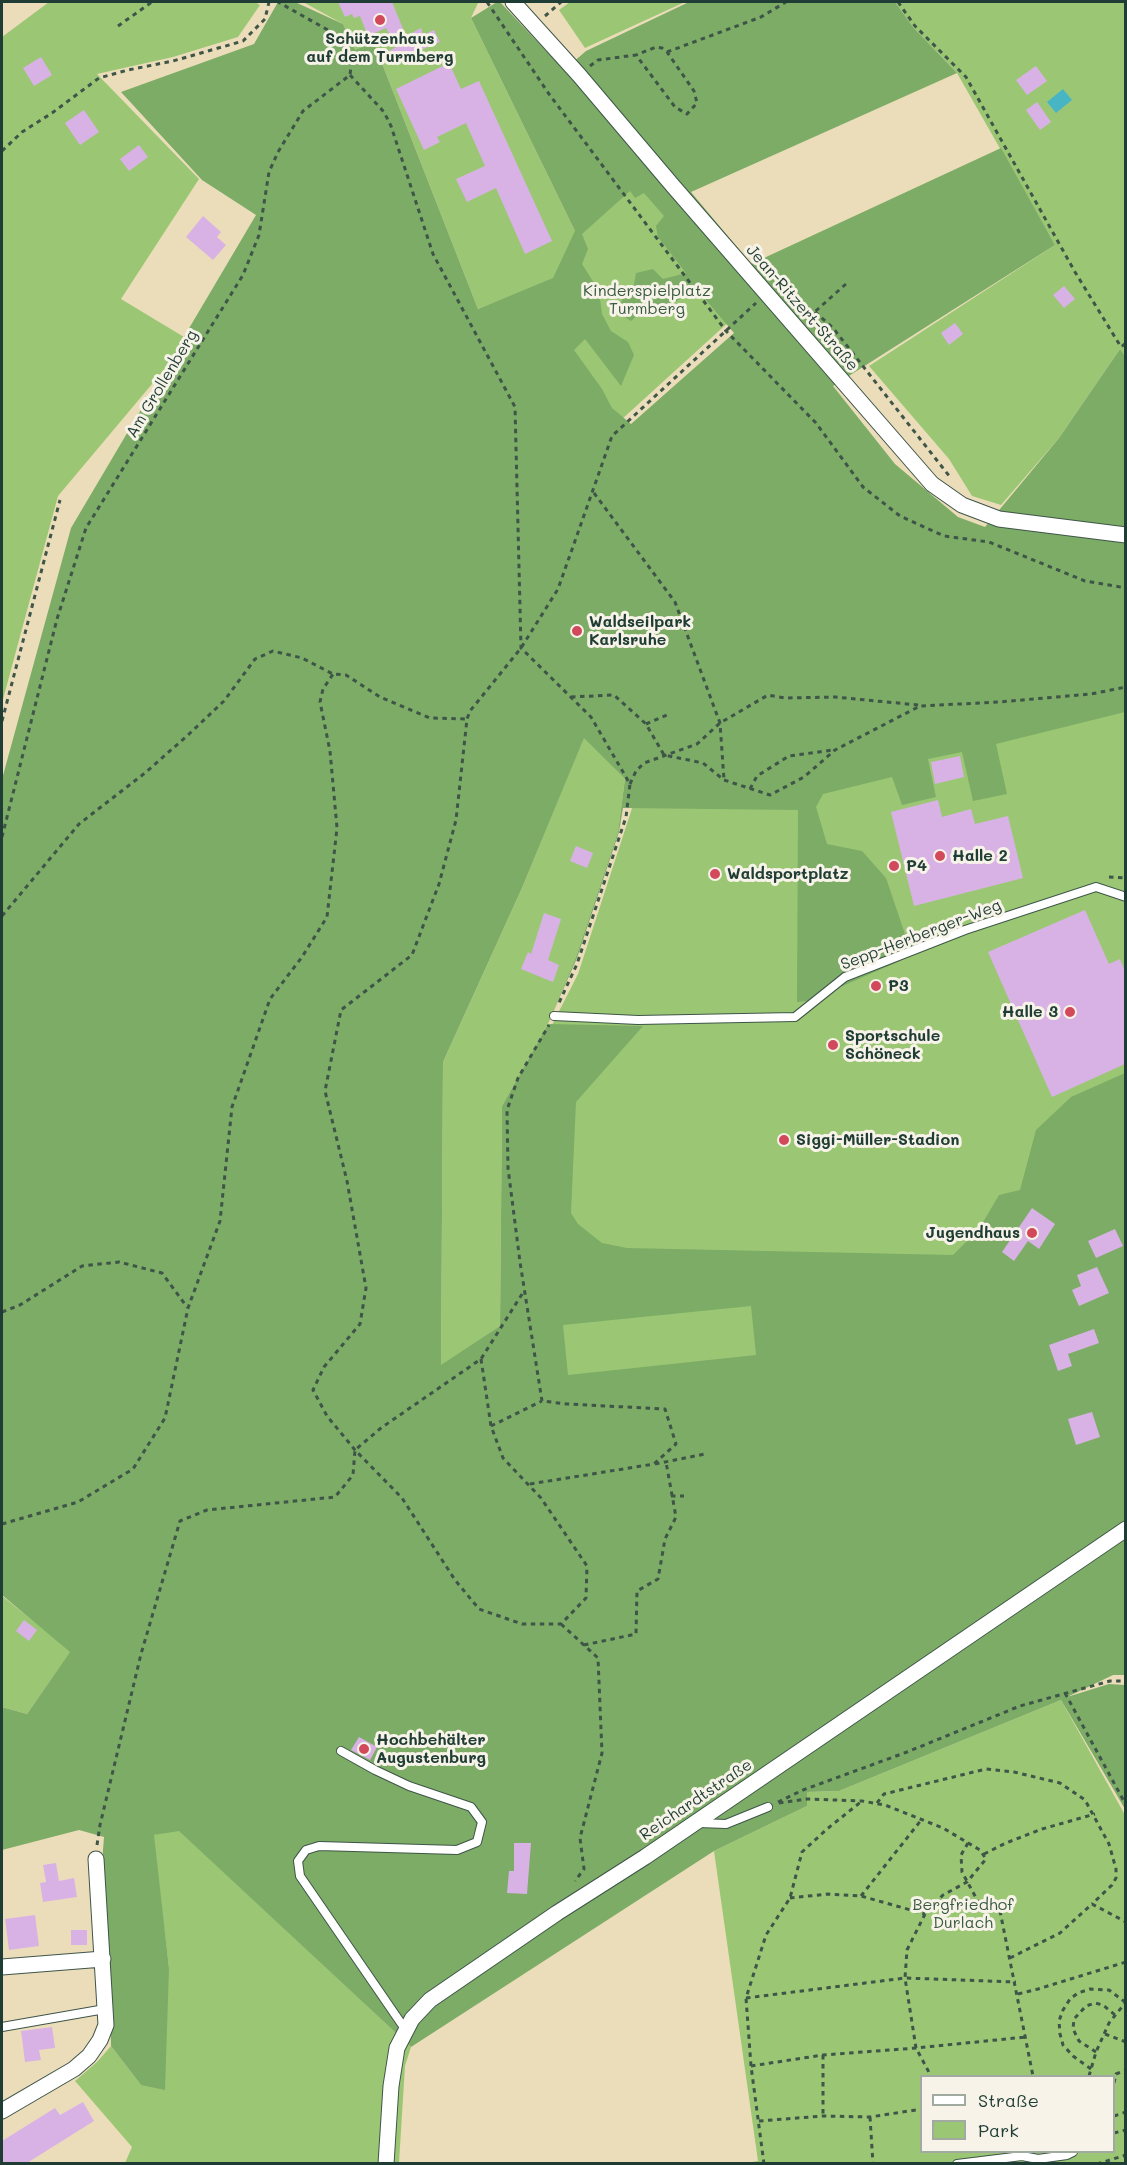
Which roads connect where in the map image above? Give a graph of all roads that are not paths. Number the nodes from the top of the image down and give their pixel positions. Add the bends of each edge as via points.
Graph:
1 (513, 2) edge
2 (1125, 535) edge
3 (1125, 897) edge
4 (554, 1016) road end
5 (1125, 1529) edge
6 (341, 1751) dead end
7 (771, 1805) road end
8 (694, 1822) junction
9 (96, 1859) road end
10 (103, 1959) junction
11 (2, 1967) edge
12 (105, 2009) junction
13 (2, 2027) edge
14 (405, 2029) junction
15 (2, 2111) edge
16 (1070, 2153) edge
17 (1037, 2161) edge
18 (386, 2163) edge
19 (957, 2163) edge

1 - 2 street, Jean-Ritzert-Straße via 932,484 977,512 999,519
3 - 4 lane, Sepp-Herberger-Weg via 1096,886 965,930 844,977 795,1017 638,1020
5 - 8 street, Reichardtstraße
6 - 14 lane via 409,1786 471,1807 482,1822 477,1842 457,1850 319,1846 306,1850 298,1861 300,1876
7 - 8 lane via 726,1824
8 - 14 street, Reichardtstraße via 429,2000
9 - 10 street
10 - 11 street
10 - 12 street
12 - 13 lane
12 - 15 street via 106,2025 89,2056
14 - 18 street, Reichardtstraße via 394,2062
16 - 17 lane
17 - 19 lane via 1022,2156

